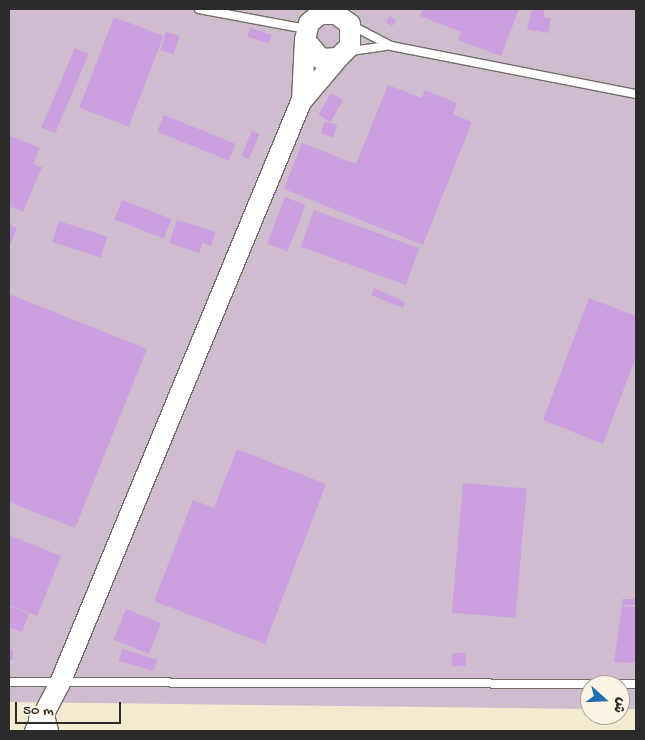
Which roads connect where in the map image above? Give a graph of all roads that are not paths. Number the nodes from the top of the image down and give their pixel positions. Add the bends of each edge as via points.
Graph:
1 (199, 9) edge
2 (324, 11) edge
3 (350, 19) edge
4 (305, 35) junction
5 (391, 46) junction
6 (342, 55) junction
7 (636, 94) edge
8 (301, 102) junction
9 (9, 682) edge
10 (60, 683) junction
11 (636, 684) edge
12 (41, 727) edge

1 - 4 lane
2 - 3 street
2 - 4 street
3 - 5 lane
3 - 6 street via 352,39
4 - 6 street via 321,59
4 - 8 street
5 - 6 lane
5 - 7 lane
6 - 8 street
8 - 10 street
9 - 10 lane
10 - 11 lane
10 - 12 street

